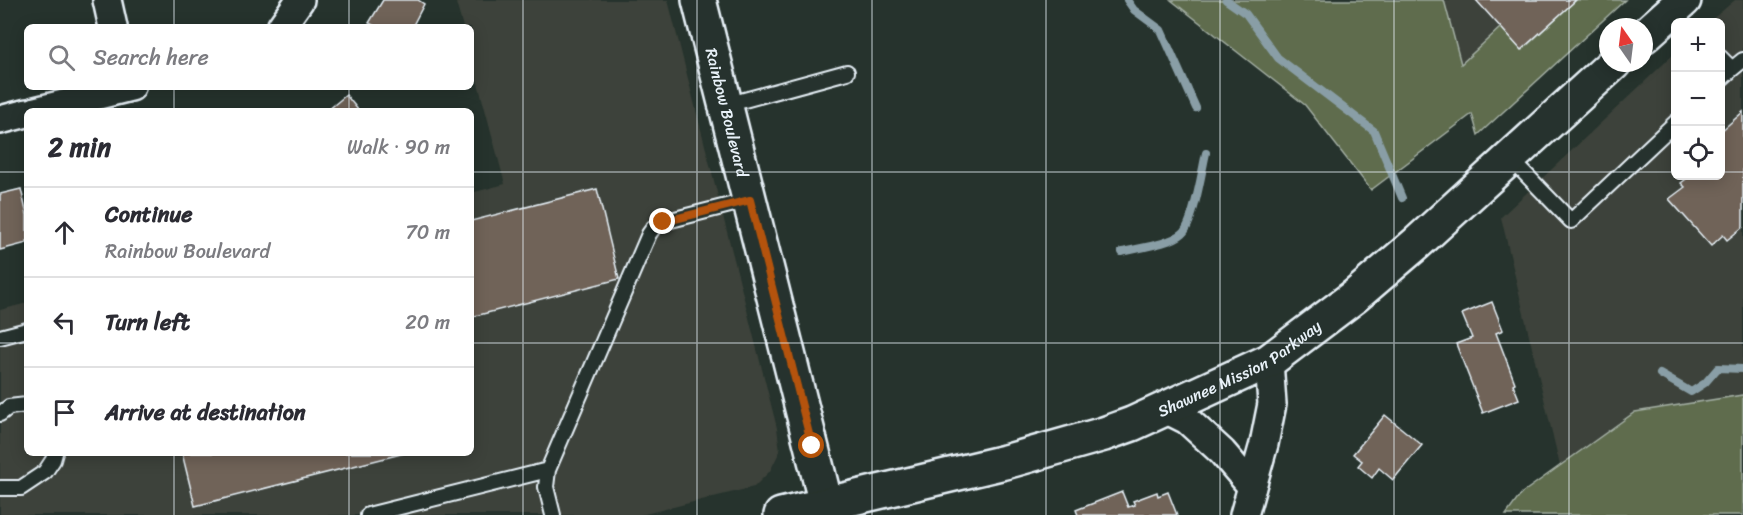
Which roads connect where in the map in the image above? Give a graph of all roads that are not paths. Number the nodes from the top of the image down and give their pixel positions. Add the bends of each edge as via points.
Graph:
1 (107, 0) edge
2 (300, 0) edge
3 (699, 0) edge
4 (1681, 7) edge
5 (112, 24) edge
6 (284, 24) edge
7 (1653, 29) edge
8 (1737, 65) edge
9 (847, 72) dead end
10 (1604, 72) edge
11 (1725, 76) edge
12 (119, 90) edge
13 (726, 105) junction
14 (47, 108) edge
15 (24, 114) edge
16 (0, 120) edge
17 (1672, 126) edge
18 (1510, 158) junction
19 (750, 200) junction
20 (24, 331) edge
21 (0, 337) edge
22 (1269, 361) junction
23 (24, 405) edge
24 (1165, 409) junction
25 (0, 414) edge
26 (54, 456) edge
27 (548, 470) junction
28 (1252, 487) junction
29 (0, 488) edge
30 (827, 509) edge
31 (368, 515) edge
32 (553, 515) edge
33 (781, 515) edge
34 (1244, 515) edge

1 - 5 street
2 - 6 street
3 - 13 main road, Rainbow Boulevard
4 - 7 main road
8 - 11 lane
9 - 13 lane
10 - 18 main road, Shawnee Mission Parkway
12 - 14 street
13 - 19 main road, Rainbow Boulevard
15 - 16 street
17 - 18 lane via 1571,221
18 - 22 main road, Shawnee Mission Parkway via 1418,243
19 - 27 lane via 654,227
19 - 30 main road, Rainbow Boulevard
20 - 21 lane
22 - 24 main road, Shawnee Mission Parkway
22 - 28 street via 1272,404
23 - 25 lane via 9,407
24 - 28 street via 1187,420
24 - 30 main road, Shawnee Mission Parkway via 1082,441
26 - 29 lane via 45,472 21,488
27 - 31 lane
27 - 32 lane via 546,487
28 - 34 street
30 - 33 main road, Shawnee Mission Parkway

